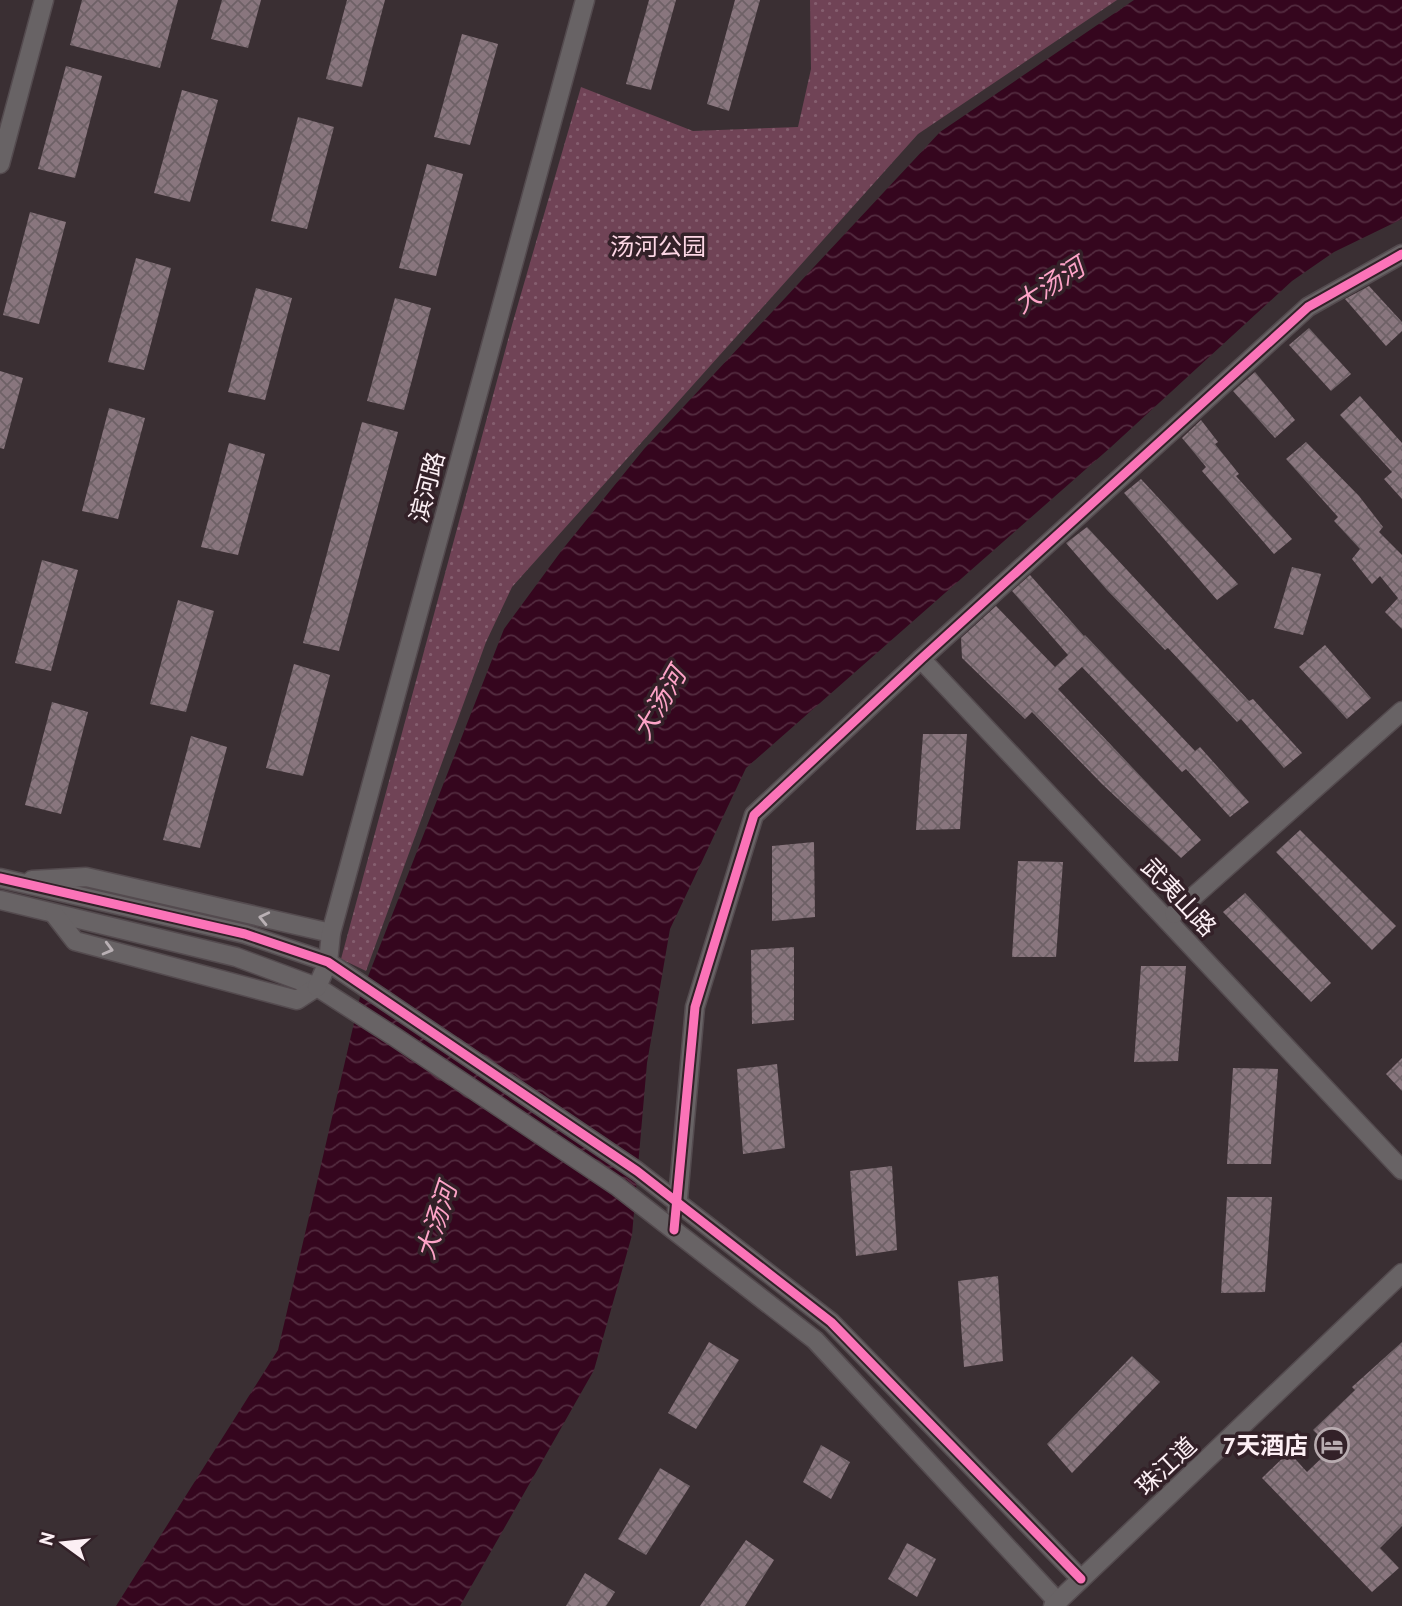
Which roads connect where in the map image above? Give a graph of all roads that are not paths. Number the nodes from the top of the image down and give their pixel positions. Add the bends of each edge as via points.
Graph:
1 (44, 0) edge
2 (586, 0) edge
3 (0, 164) edge
4 (1402, 254) edge
5 (921, 659) junction
6 (1402, 711) edge
7 (6, 880) edge
8 (0, 900) edge
9 (54, 914) junction
10 (1174, 914) dead end
11 (331, 933) junction
12 (328, 962) junction
13 (317, 987) junction
14 (1402, 1170) edge
15 (678, 1202) junction
16 (674, 1230) junction
17 (1402, 1273) edge
18 (1081, 1580) junction
19 (1056, 1604) edge

1 - 3 street
2 - 11 street, 滨河路
4 - 5 street via 1308,307
5 - 14 street, 武夷山路
5 - 15 street via 754,815 695,1007
6 - 10 street
11 -> 7 street via 86,877
7 - 12 street via 245,934
8 - 9 street
9 - 13 street via 236,957
9 -> 13 street via 75,941 297,1000
11 - 12 street, 滨河路
12 - 13 street, 滨河路
12 - 15 street
13 - 16 street via 617,1186
15 - 16 street
15 - 18 street via 831,1322
16 - 19 street via 815,1340
17 - 18 street, 珠江道
18 - 19 street, 珠江道

